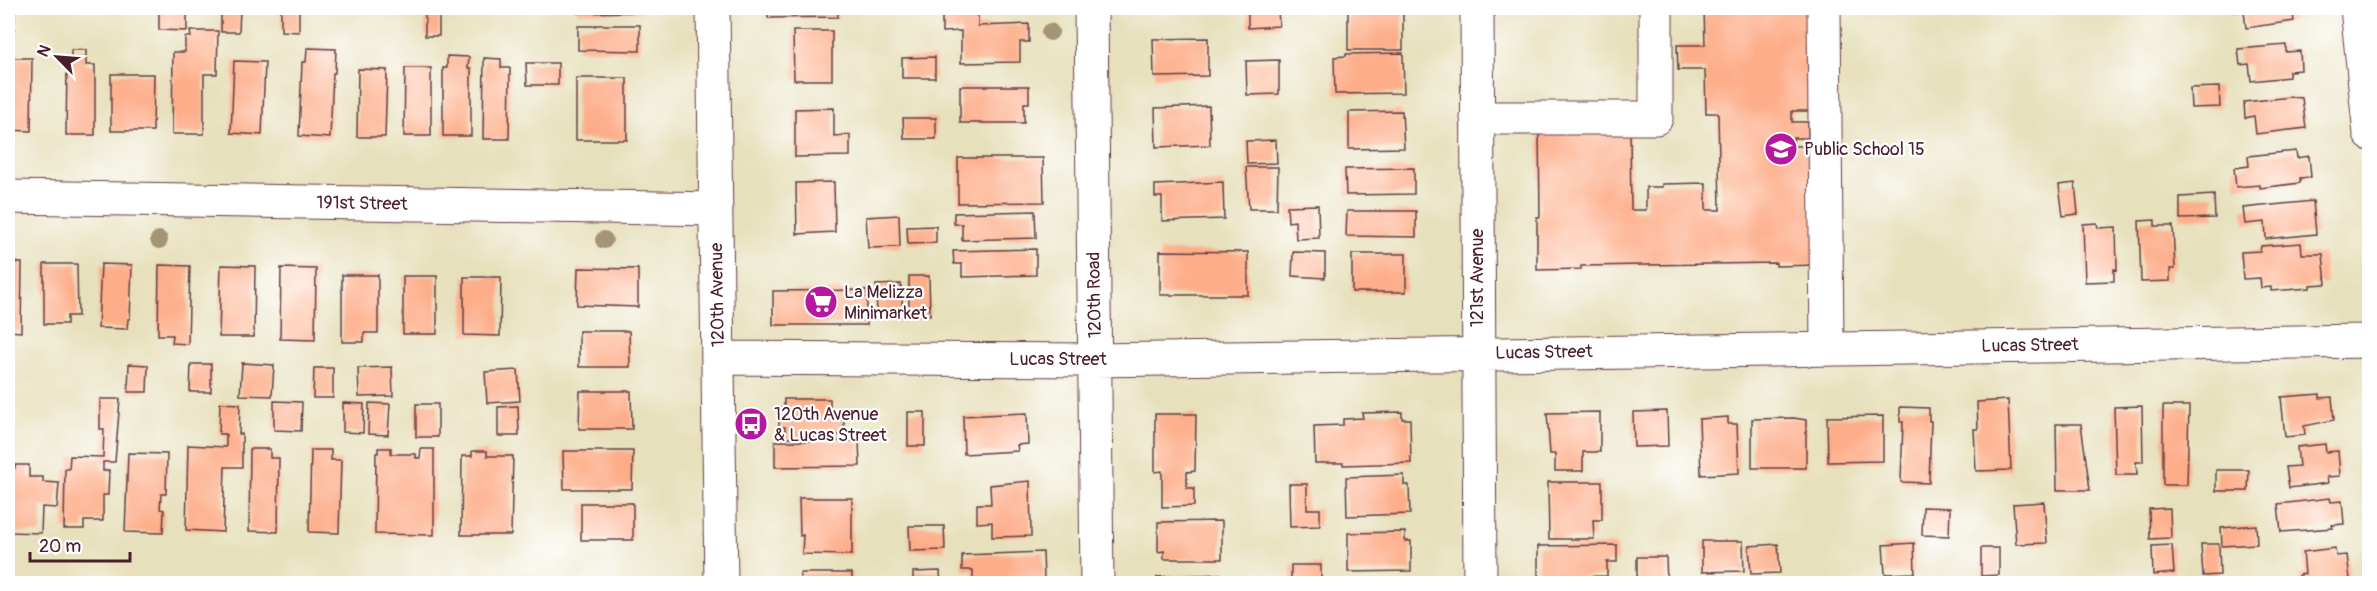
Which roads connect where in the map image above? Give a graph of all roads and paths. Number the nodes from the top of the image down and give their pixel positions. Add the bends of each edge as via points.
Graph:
1 (713, 8) edge
2 (1090, 8) edge
3 (1477, 8) edge
4 (1656, 8) edge
5 (1824, 8) edge
6 (2357, 8) edge
7 (1477, 118) junction
8 (2370, 134) edge
9 (8, 197) edge
10 (716, 209) junction
11 (2370, 341) edge
12 (1827, 348) junction
13 (1477, 353) junction
14 (718, 358) junction
15 (1095, 360) junction
16 (721, 584) edge
17 (1097, 584) edge
18 (1480, 584) edge

1 - 10 street, 120th Avenue
2 - 15 street, 120th Road
3 - 7 street, 121st Avenue
4 - 7 street via 1656,118
5 - 12 street
6 - 8 street
7 - 13 street, 121st Avenue
9 - 10 street, 191st Street
10 - 14 street, 120th Avenue
11 - 12 street, Lucas Street
12 - 13 street, Lucas Street
13 - 15 street, Lucas Street
13 - 18 street, 121st Avenue
14 - 15 street, Lucas Street
14 - 16 street, 120th Avenue
15 - 17 street, 120th Road

